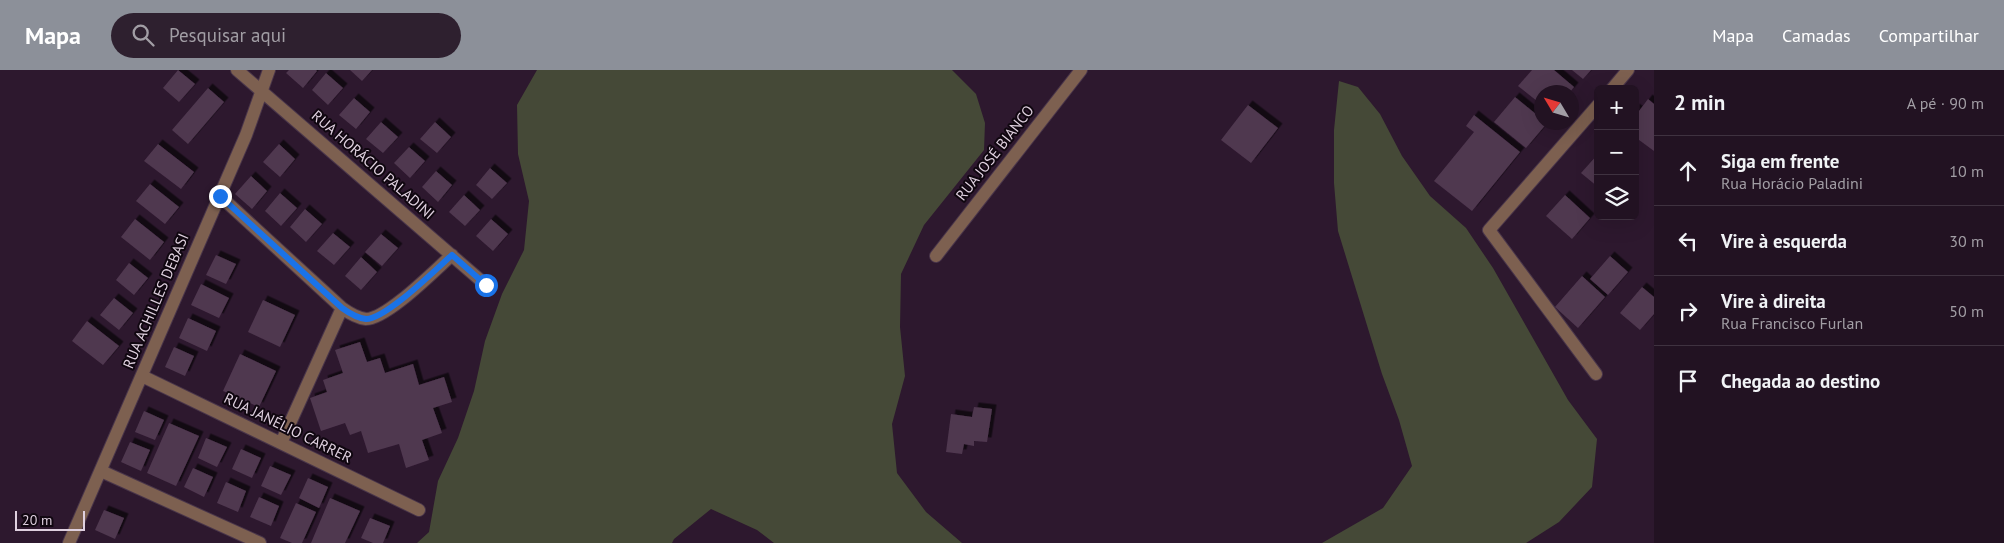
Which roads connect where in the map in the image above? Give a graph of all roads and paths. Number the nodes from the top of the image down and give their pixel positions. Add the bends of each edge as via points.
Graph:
1 (238, 70) edge
2 (269, 70) edge
3 (1081, 70) edge
4 (1628, 70) edge
5 (1615, 85) edge
6 (261, 90) junction
7 (1594, 110) edge
8 (220, 196) junction
9 (452, 255) junction
10 (936, 256) dead end
11 (486, 285) dead end
12 (342, 308) junction
13 (1596, 374) dead end
14 (142, 376) junction
15 (281, 443) junction
16 (100, 471) junction
17 (419, 510) dead end
18 (69, 543) edge
19 (259, 543) edge

1 - 6 street, RUA HORÁCIO PALADINI
2 - 6 street, RUA ACHILLES DEBASI
3 - 10 street, RUA JOSÉ BIANCO
4 - 5 street
6 - 8 street, RUA ACHILLES DEBASI
6 - 9 street, RUA HORÁCIO PALADINI
7 - 13 street via 1489,230
8 - 12 street
8 - 14 street, RUA ACHILLES DEBASI
9 - 11 street, RUA HORÁCIO PALADINI
9 - 12 street via 377,317 355,316
12 - 15 street
14 - 15 street, RUA JANÉLIO CARRER
14 - 16 street, RUA ACHILLES DEBASI
15 - 17 street, RUA JANÉLIO CARRER
16 - 18 street, RUA ACHILLES DEBASI
16 - 19 street

